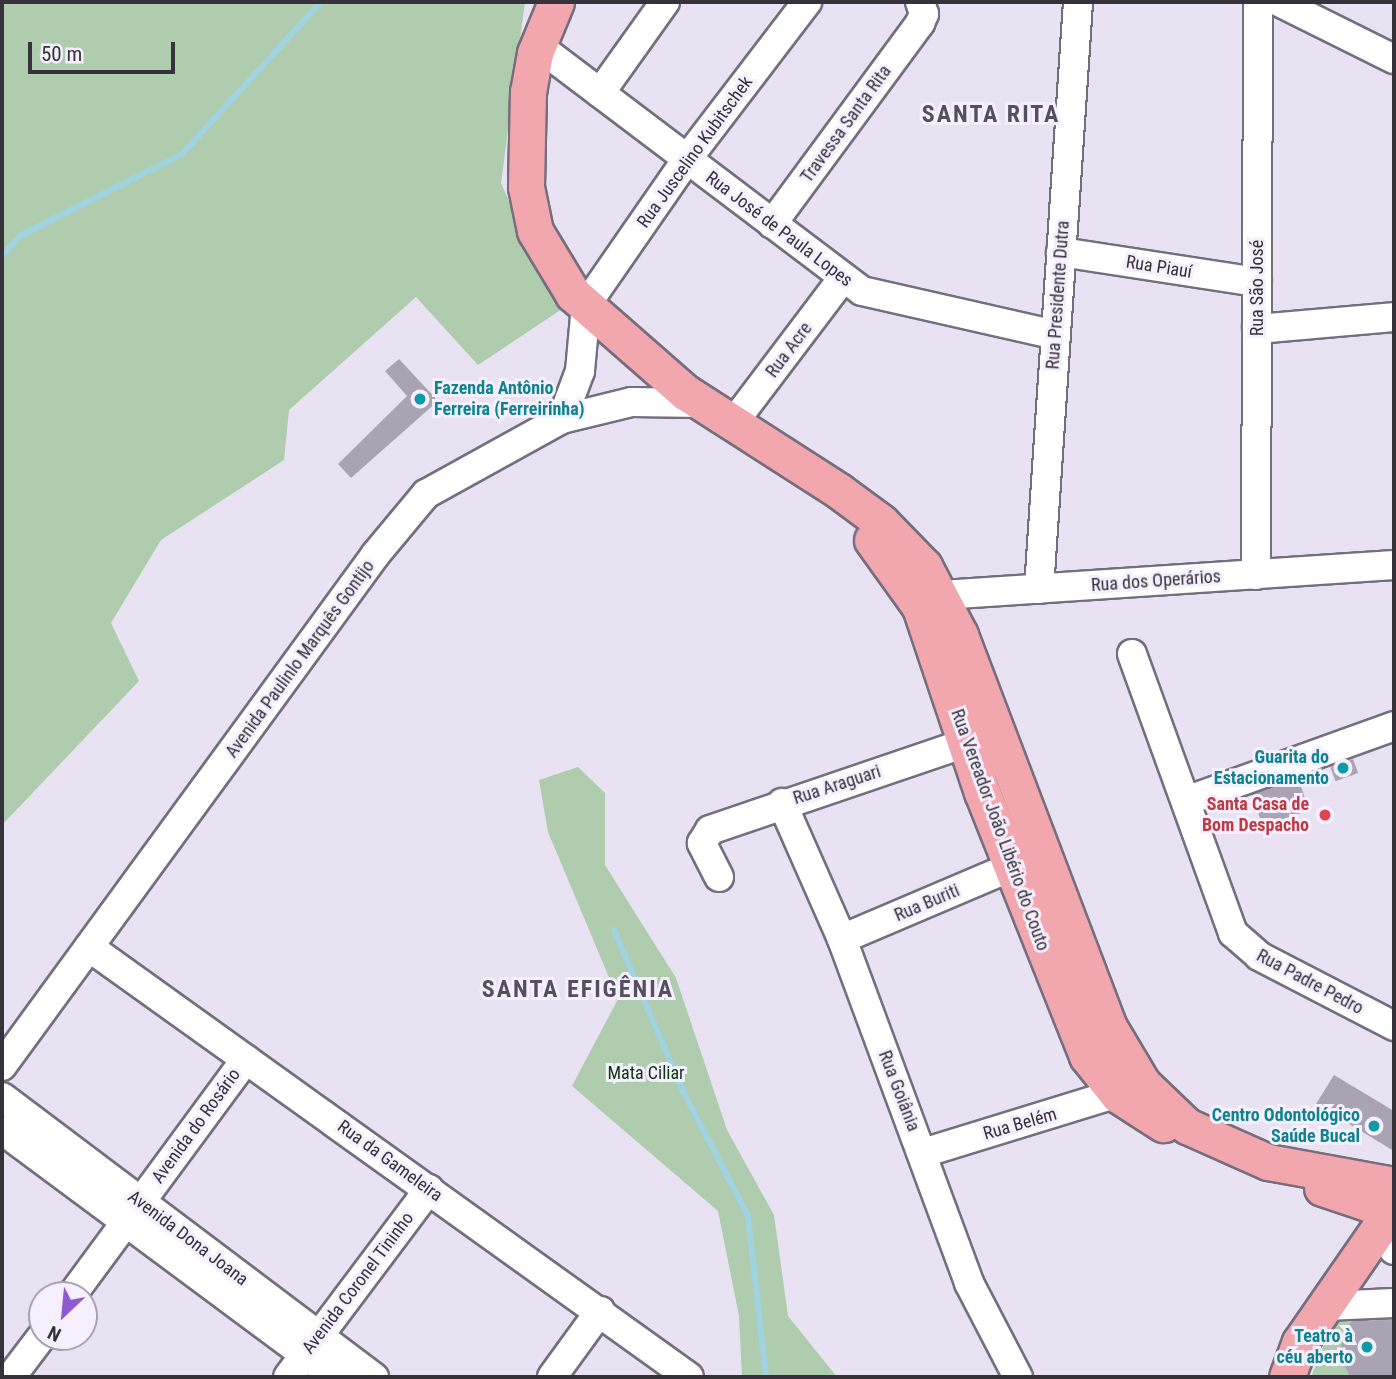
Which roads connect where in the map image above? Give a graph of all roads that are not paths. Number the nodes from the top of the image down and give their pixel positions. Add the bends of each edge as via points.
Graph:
1 (556, 2) edge
2 (665, 2) edge
3 (807, 2) edge
4 (1078, 2) edge
5 (1258, 2) edge
6 (1279, 2) edge
7 (920, 12) edge
8 (538, 46) junction
9 (1394, 60) edge
10 (600, 93) junction
11 (687, 159) junction
12 (772, 224) junction
13 (1061, 252) junction
14 (843, 278) junction
15 (1257, 282) junction
16 (596, 314) junction
17 (1394, 317) edge
18 (1257, 329) junction
19 (1055, 335) junction
20 (702, 403) junction
21 (562, 419) junction
22 (734, 422) junction
23 (1394, 565) edge
24 (1256, 575) junction
25 (1039, 589) junction
26 (931, 601) junction
27 (1132, 654) dead end
28 (1394, 726) edge
29 (966, 743) junction
30 (1186, 801) junction
31 (782, 803) junction
32 (1013, 866) junction
33 (719, 877) dead end
34 (842, 939) junction
35 (89, 947) junction
36 (1394, 1026) edge
37 (246, 1059) junction
38 (2, 1066) edge
39 (1131, 1090) junction
40 (2, 1097) edge
41 (2, 1130) edge
42 (923, 1153) junction
43 (429, 1189) junction
44 (133, 1212) junction
45 (1391, 1215) edge
46 (82, 1281) edge
47 (1394, 1303) edge
48 (1325, 1306) junction
49 (600, 1311) junction
50 (31, 1351) edge
51 (304, 1356) edge
52 (11, 1377) edge
53 (334, 1377) edge
54 (374, 1377) edge
55 (552, 1377) edge
56 (689, 1377) edge
57 (1018, 1377) edge
58 (1287, 1377) edge

1 - 8 main road, Rua Vereador João Libério do Couto
2 - 10 street
3 - 11 street, Rua Juscelino Kubitschek
4 - 13 street, Rua Presidente Dutra
5 - 15 street, Rua São José
6 - 9 street
7 - 12 street, Travessa Santa Rita
8 - 10 street, Rua José de Paula Lopes
8 - 16 main road, Rua Vereador João Libério do Couto via 527,91 526,187 535,231 573,294
10 - 11 street, Rua José de Paula Lopes
11 - 12 street, Rua José de Paula Lopes
11 - 16 street, Rua Juscelino Kubitschek
12 - 14 street, Rua José de Paula Lopes
13 - 15 street, Rua Piauí
13 - 19 street, Rua Presidente Dutra
14 - 19 street, Rua José de Paula Lopes via 884,298
14 - 22 street, Rua Acre
15 - 18 street, Rua São José
16 - 20 main road, Rua Vereador João Libério do Couto
16 - 21 street
17 - 18 street
18 - 24 street, Rua São José
19 - 25 street, Rua Presidente Dutra
20 - 21 street, Avenida Paulinlo Marquês Gontijo via 632,402
20 - 22 main road, Rua Vereador João Libério do Couto
21 - 35 street, Avenida Paulinlo Marquês Gontijo via 443,483 410,510
22 - 26 main road, Rua Vereador João Libério do Couto via 881,522 924,566
23 - 24 street, Rua dos Operários
24 - 25 street, Rua dos Operários
25 - 26 street, Rua dos Operários
26 - 29 main road, Rua Vereador João Libério do Couto
26 - 39 main road, Rua Vereador João Libério do Couto via 1110,1027
27 - 30 street, Rua Padre Pedro
28 - 30 street
29 - 31 street, Rua Araguari
29 - 32 main road, Rua Vereador João Libério do Couto
30 - 36 street, Rua Padre Pedro via 1233,933 1245,947
31 - 33 street, Rua Araguari via 710,830 702,843
31 - 34 street, Rua Goiânia
32 - 34 street, Rua Buriti
32 - 39 main road, Rua Vereador João Libério do Couto via 1087,1056
34 - 42 street, Rua Goiânia
35 - 37 street, Rua da Gameleira
35 - 38 street, Avenida Paulinlo Marquês Gontijo
37 - 43 street, Rua da Gameleira
37 - 44 street, Avenida do Rosário
39 - 42 street, Rua Belém
39 - 45 main road, Rua Vereador João Libério do Couto via 1195,1135 1283,1166
40 - 44 street, Avenida Dona Joana
41 - 44 street, Avenida Dona Joana
42 - 57 street, Rua Goiânia via 969,1283
43 - 49 street, Rua da Gameleira
43 - 51 street, Avenida Coronel Tininho
44 - 46 street, Avenida do Rosário
44 - 51 street, Avenida Dona Joana
45 - 48 main road
47 - 48 street
48 - 58 main road via 1300,1342
49 - 55 street
49 - 56 street, Rua da Gameleira
50 - 52 street
51 - 53 street, Avenida Dona Joana
51 - 54 street, Avenida Dona Joana

